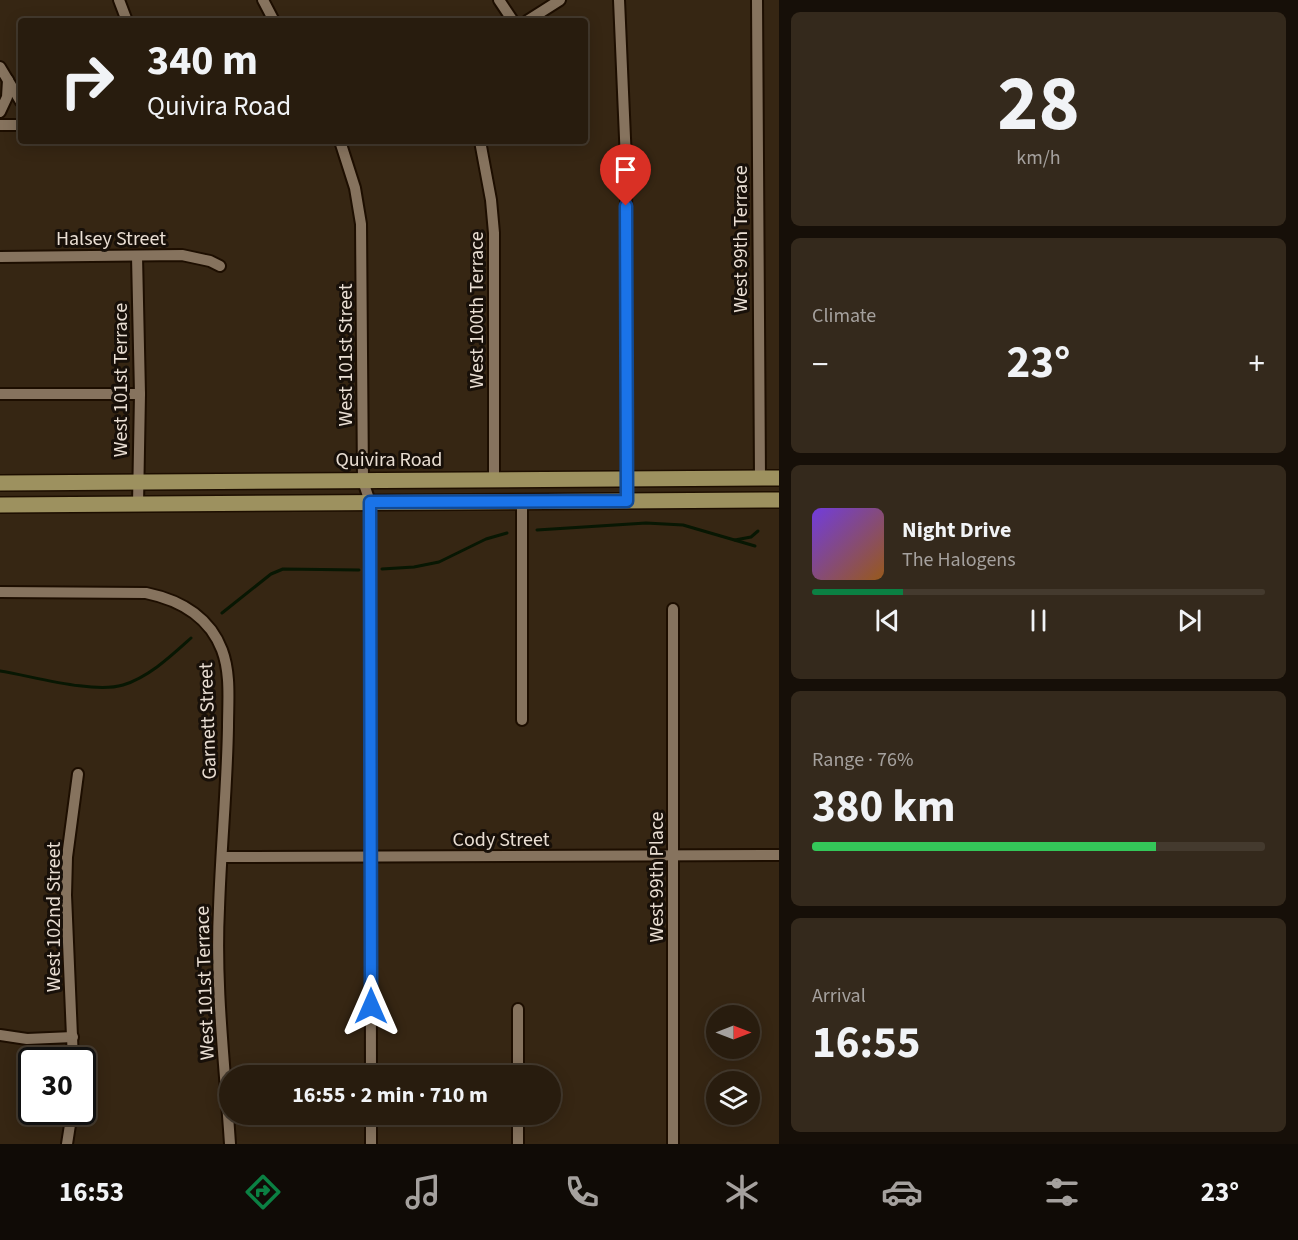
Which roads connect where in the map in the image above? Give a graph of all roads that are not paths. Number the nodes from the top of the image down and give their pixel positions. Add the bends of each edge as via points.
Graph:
1 (119, 0) edge
2 (263, 0) edge
3 (499, 0) edge
4 (560, 0) edge
5 (618, 0) edge
6 (757, 0) edge
7 (126, 18) edge
8 (272, 18) edge
9 (511, 18) edge
10 (531, 18) edge
11 (0, 67) edge
12 (8, 80) junction
13 (18, 97) edge
14 (0, 112) edge
15 (18, 125) edge
16 (0, 126) edge
17 (341, 144) edge
18 (481, 144) edge
19 (0, 256) edge
20 (137, 256) junction
21 (220, 266) dead end
22 (0, 394) edge
23 (140, 394) junction
24 (760, 478) junction
25 (779, 478) edge
26 (627, 479) junction
27 (494, 480) junction
28 (363, 481) junction
29 (138, 482) junction
30 (0, 483) edge
31 (779, 500) edge
32 (627, 501) junction
33 (370, 502) junction
34 (522, 502) junction
35 (138, 504) junction
36 (0, 505) edge
37 (0, 592) edge
38 (673, 609) dead end
39 (522, 720) dead end
40 (78, 774) dead end
41 (779, 855) edge
42 (674, 856) junction
43 (222, 858) junction
44 (371, 858) junction
45 (518, 1009) dead end
46 (0, 1035) edge
47 (73, 1037) junction
48 (73, 1047) edge
49 (371, 1065) edge
50 (518, 1065) edge
51 (70, 1125) edge
52 (371, 1125) edge
53 (518, 1125) edge
54 (67, 1144) edge
55 (230, 1144) edge
56 (371, 1144) edge
57 (518, 1144) edge
58 (673, 1144) edge

1 - 7 street
2 - 8 street
3 - 9 street
4 - 10 street
5 - 26 street via 626,161
6 - 24 street, West 99th Terrace
11 - 12 street
12 - 13 street
12 - 14 street via 7,97
15 - 16 street
17 - 28 street, West 101st Street via 356,188 361,224
18 - 27 street, West 100th Terrace via 494,233
19 - 20 street, Halsey Street
20 - 21 street, Halsey Street via 196,257
20 - 23 street, West 101st Terrace
22 - 23 street
23 - 29 street, West 101st Terrace
24 - 25 main road, Quivira Road
24 - 26 main road, Quivira Road
26 - 27 main road, Quivira Road
26 - 32 street
27 - 28 main road, Quivira Road
28 - 29 main road, Quivira Road
28 - 33 street, West 101st Street
29 - 30 main road, Quivira Road
29 - 35 street, West 101st Terrace
31 - 32 main road
32 - 34 main road
33 - 34 main road
33 - 35 main road
33 - 44 street, West 101st Street
34 - 39 street
35 - 36 main road
37 - 43 street, Garnett Street via 146,592 189,608 208,625 222,651 228,678
38 - 42 street, West 99th Place
40 - 47 street, West 102nd Street via 66,895
41 - 42 street, Cody Street
42 - 44 street, Cody Street
42 - 58 street, West 99th Place
43 - 44 street, Cody Street
43 - 55 street, West 101st Terrace via 219,1006
44 - 49 street, West 101st Street
45 - 50 street
46 - 47 street via 27,1039
47 - 48 street, West 102nd Street
51 - 54 street
52 - 56 street
53 - 57 street

